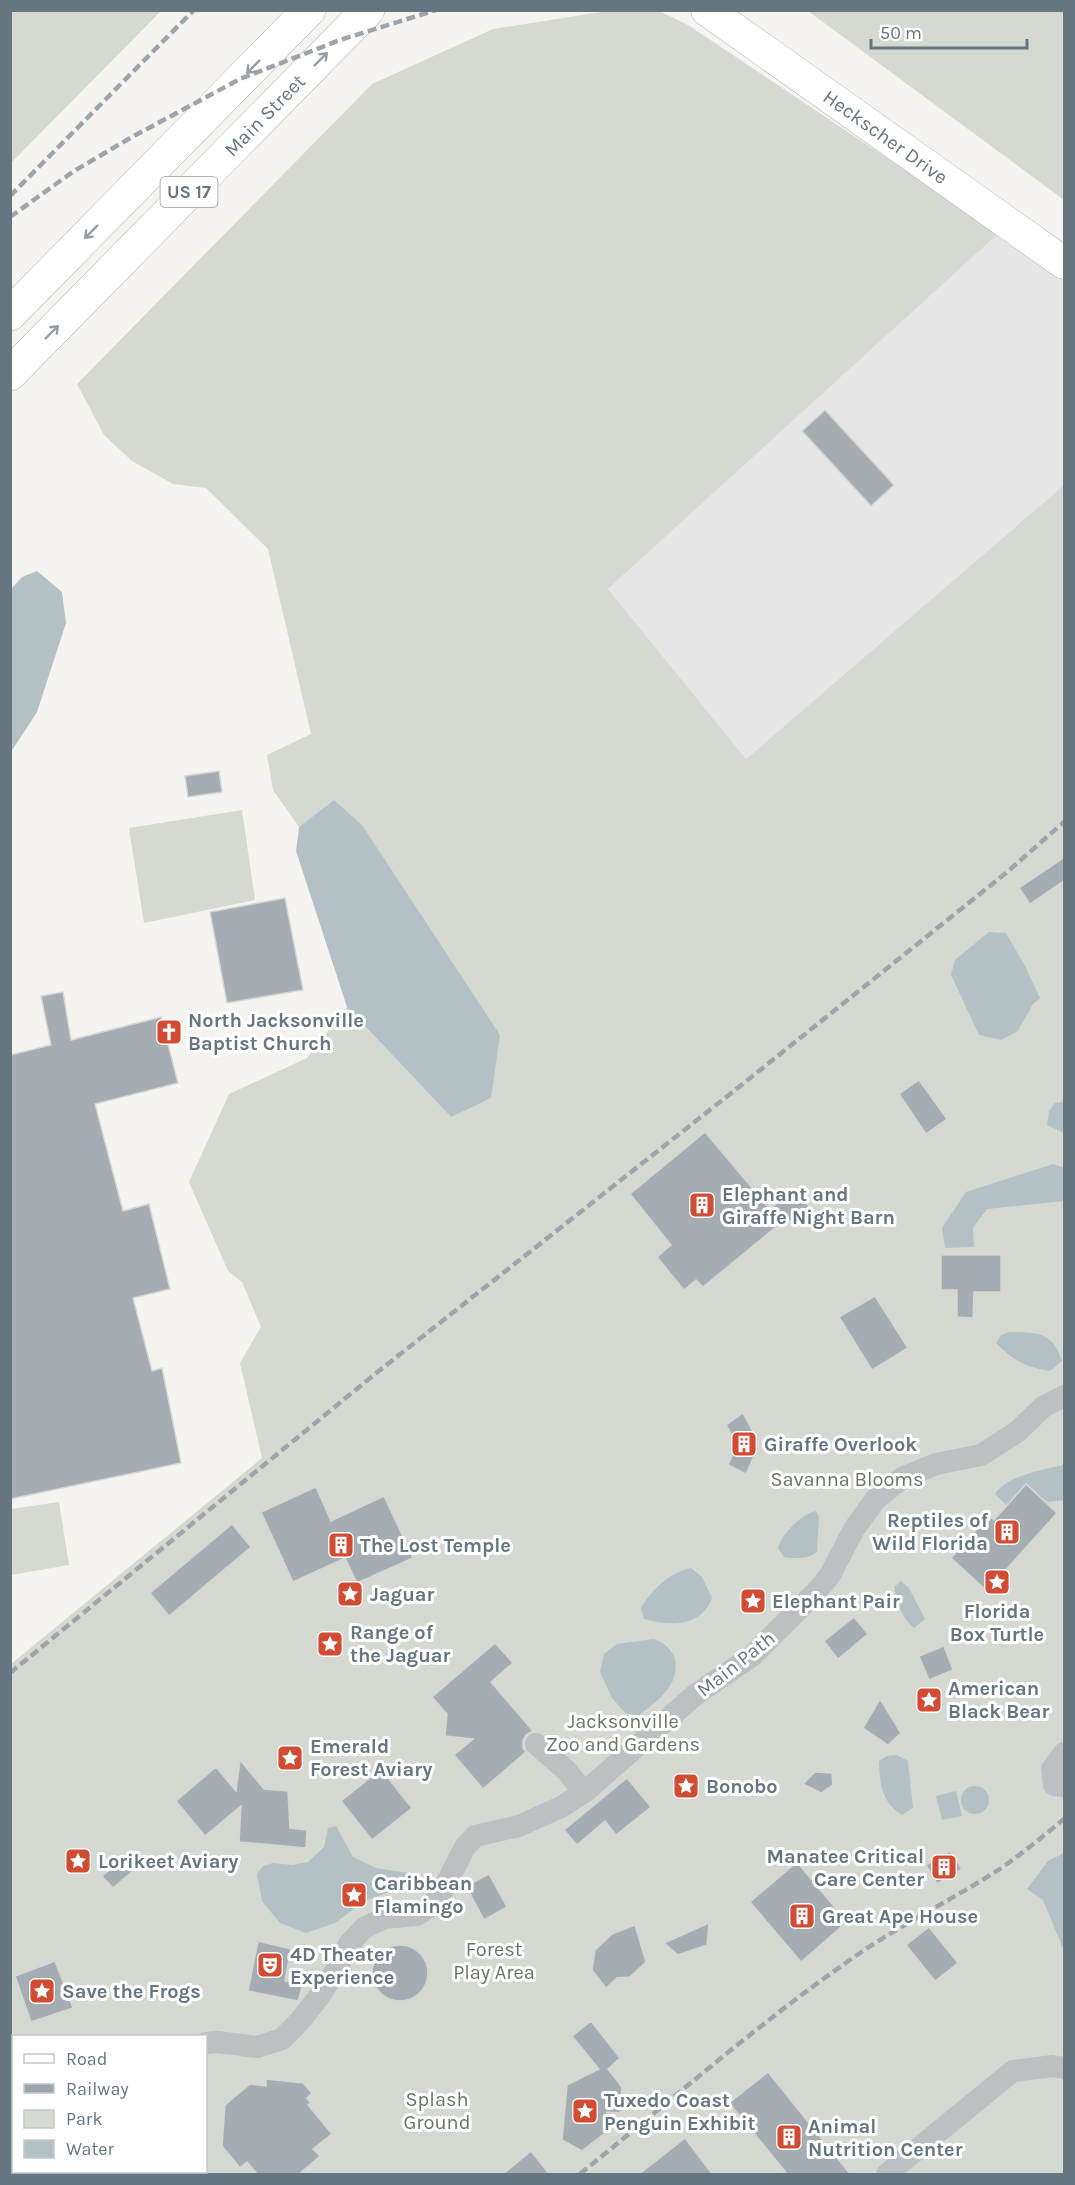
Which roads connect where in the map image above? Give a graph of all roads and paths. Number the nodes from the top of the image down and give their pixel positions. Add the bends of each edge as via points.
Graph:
1 (309, 10) edge
2 (706, 10) edge
3 (367, 13) edge
4 (1065, 263) edge
5 (10, 314) edge
6 (10, 374) edge
7 (1065, 1396) edge
8 (536, 1744) dead end
9 (1065, 1753) edge
10 (1065, 1786) edge
11 (583, 1792) junction
12 (207, 2043) edge
13 (1065, 2068) edge
14 (887, 2175) edge

1 -> 5 main road, US 17
2 - 4 main road, Heckscher Drive
6 -> 3 main road, Main Street / US 17
7 - 11 street, Main Path via 1043,1407 1017,1432 981,1455 936,1464 902,1478 875,1500 818,1590 752,1656 695,1695
8 - 11 street via 567,1771
9 - 10 street via 1052,1769 1054,1785
11 - 12 street, Main Path via 519,1826 475,1836 432,1905 417,1915 384,1918 364,1928 318,1998 282,2039 258,2047
13 - 14 street via 1012,2071

